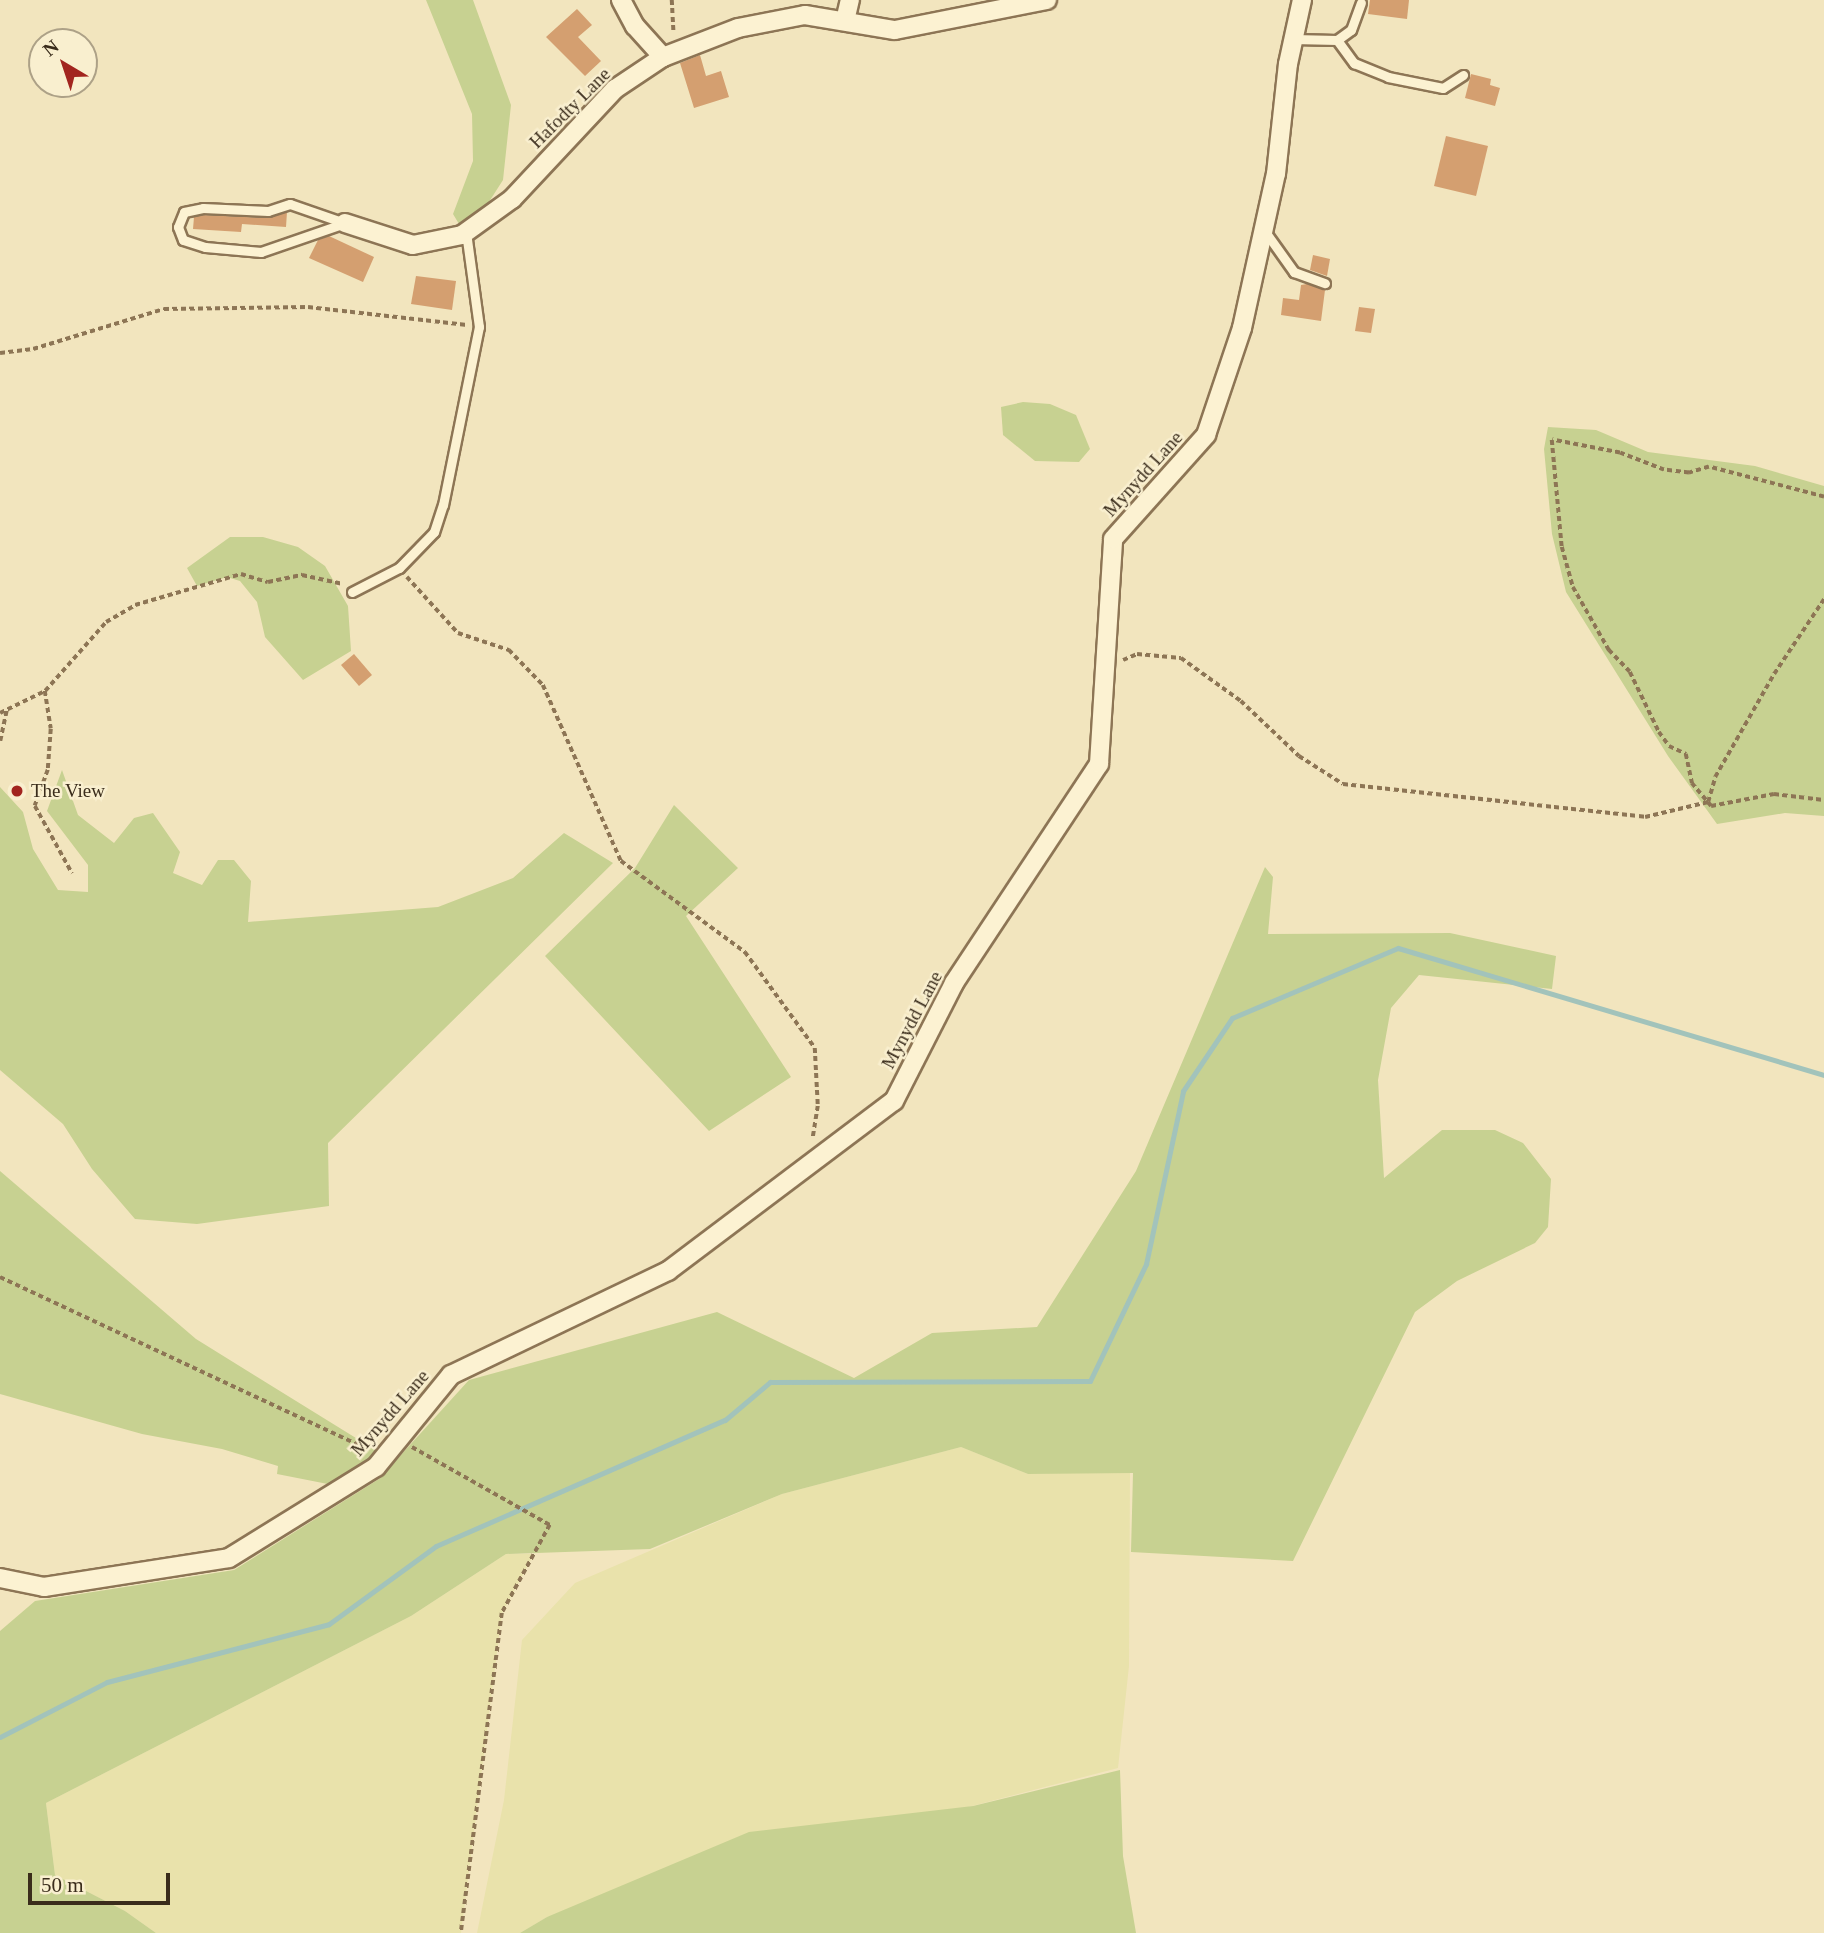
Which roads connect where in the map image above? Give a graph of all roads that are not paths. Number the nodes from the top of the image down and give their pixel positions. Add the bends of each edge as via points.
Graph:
1 (621, 0) edge
2 (850, 0) edge
3 (1047, 0) edge
4 (1302, 0) edge
5 (1361, 3) dead end
6 (845, 21) junction
7 (1293, 39) junction
8 (1337, 40) junction
9 (669, 54) junction
10 (1462, 75) dead end
11 (345, 223) junction
12 (1264, 229) junction
13 (466, 232) junction
14 (1325, 283) dead end
15 (352, 592) road end
16 (0, 1578) edge

1 - 9 street via 635,26
2 - 6 street
3 - 6 street, Hafodty Lane via 895,30
4 - 7 street, Mynydd Lane
5 - 8 lane via 1351,30
6 - 9 street, Hafodty Lane via 805,15 783,18 738,28
7 - 8 lane
7 - 12 street, Mynydd Lane via 1276,174
8 - 10 lane via 1354,63 1388,77 1443,88
9 - 13 street, Hafodty Lane via 615,89 512,199
11 - 11 lane via 290,204 268,211 203,208 184,212 178,227 183,240 205,247 261,252
11 - 13 street, Hafodty Lane via 414,245
12 - 14 lane via 1294,272
12 - 16 street, Mynydd Lane via 1242,328 1206,435 1113,538 1099,764 954,983 894,1101 668,1271 451,1375 376,1467 229,1558 44,1587
13 - 15 lane via 479,327 443,505 433,532 399,568

